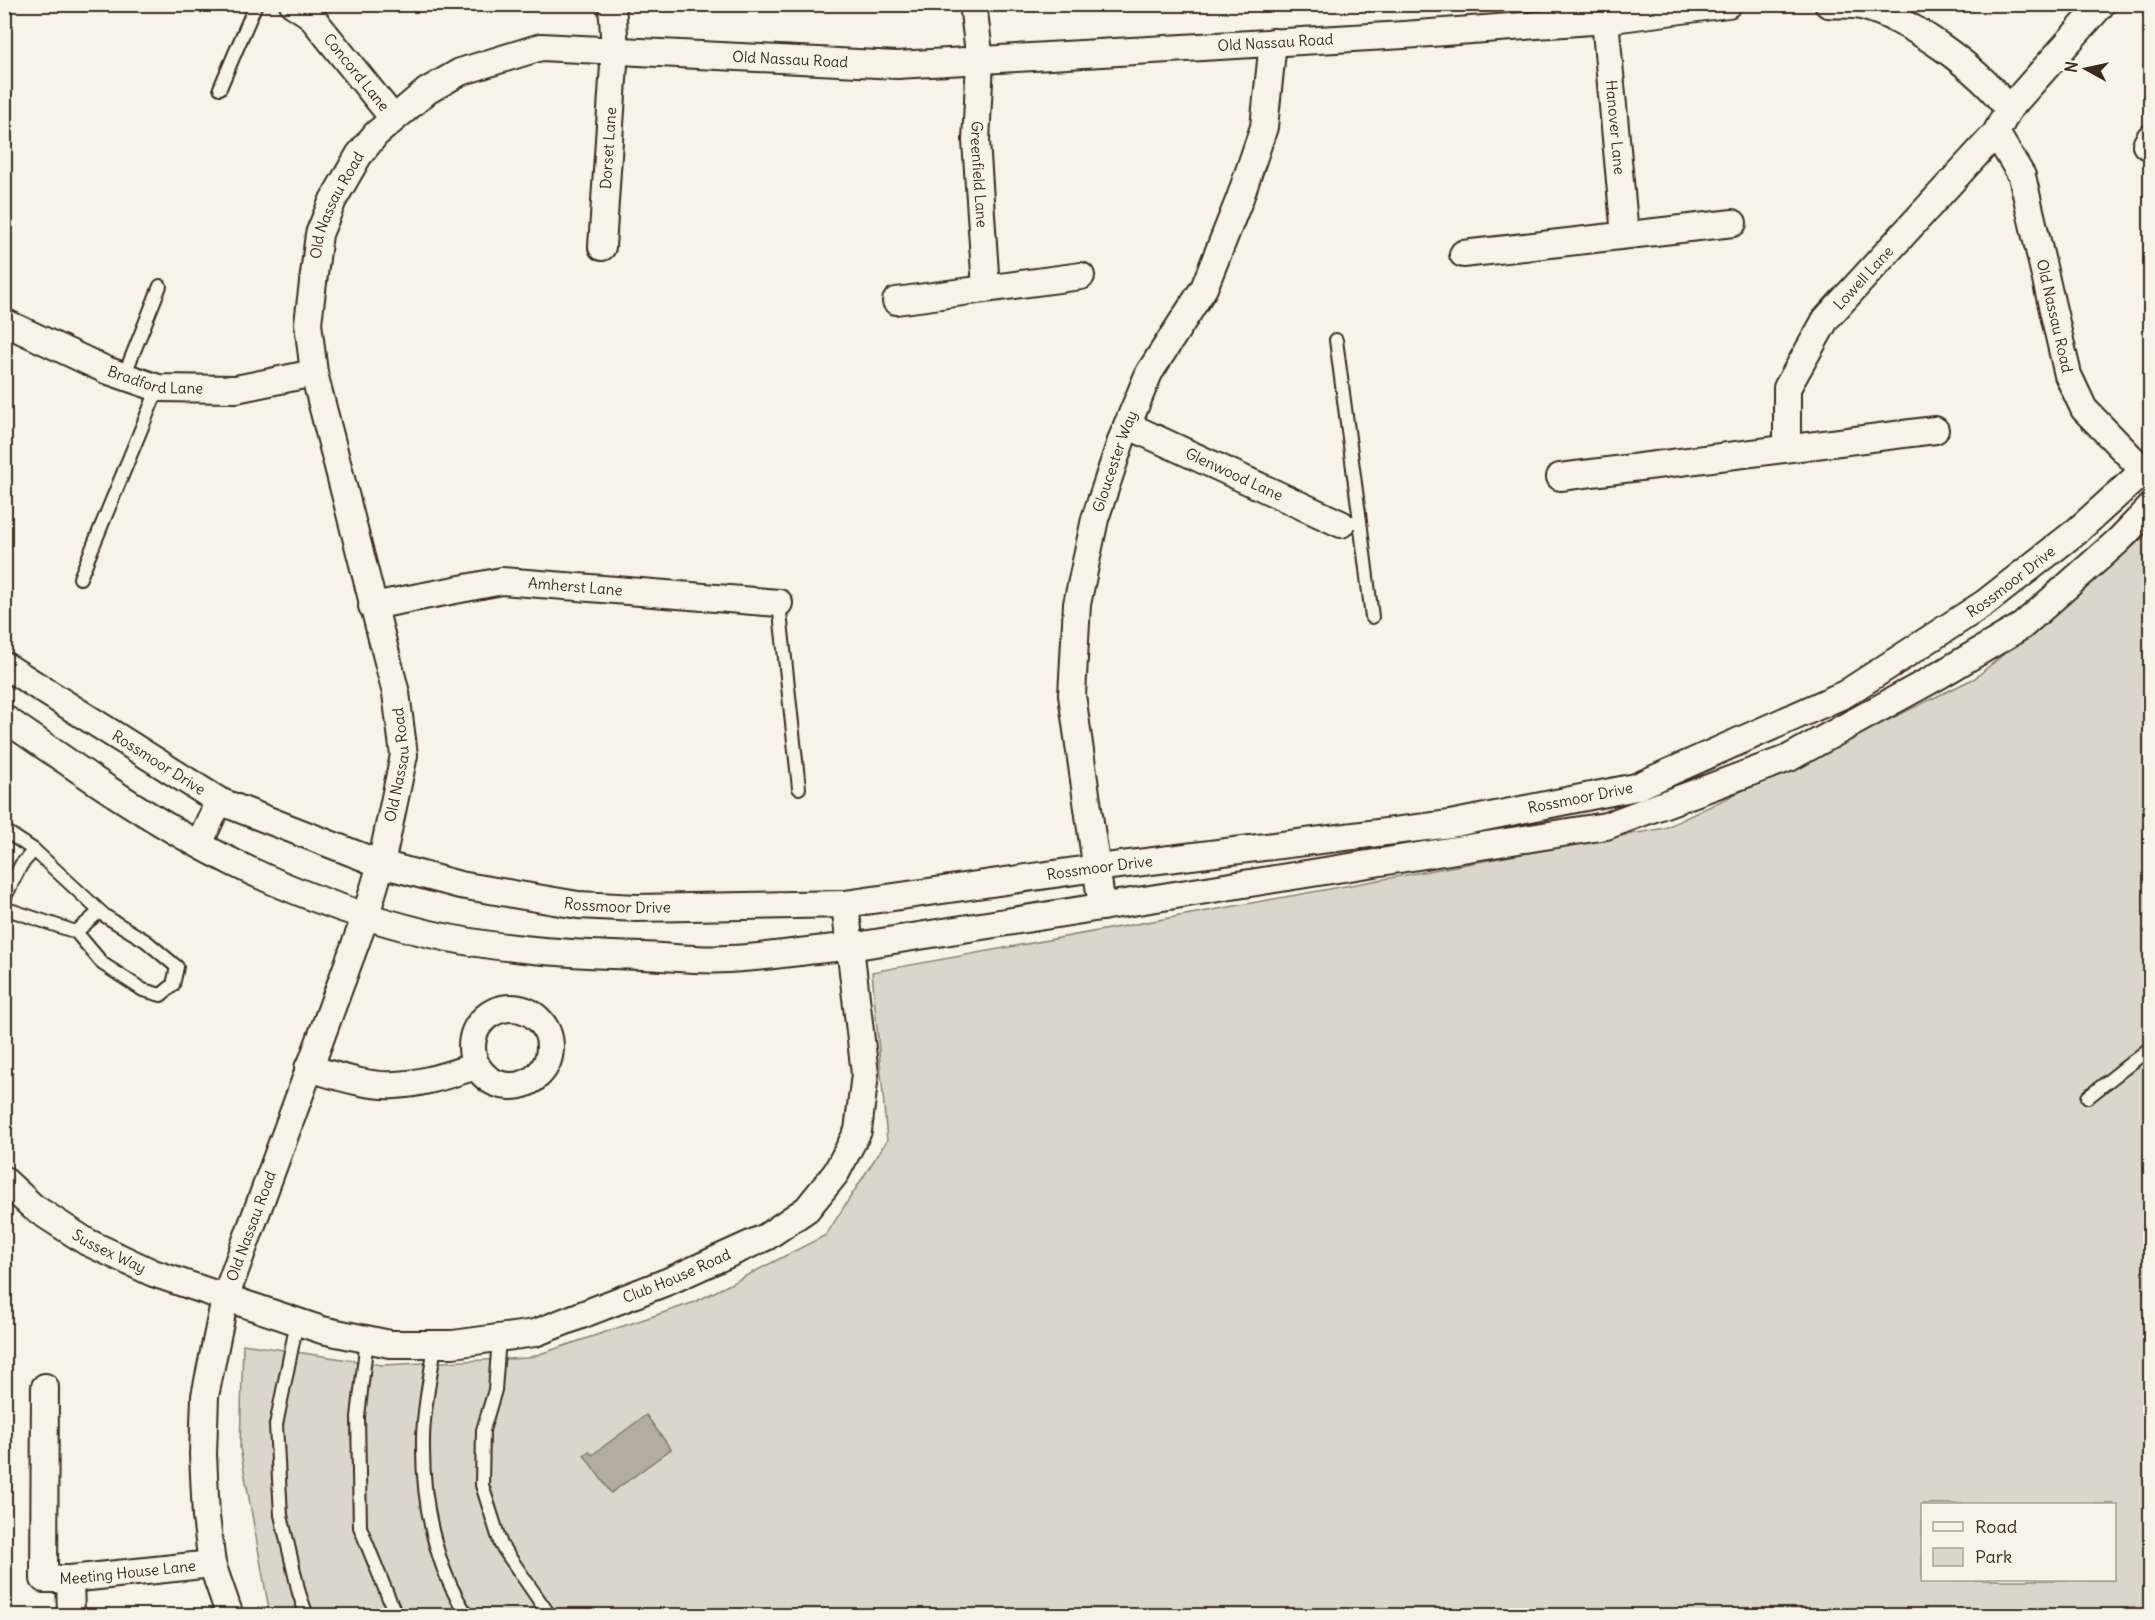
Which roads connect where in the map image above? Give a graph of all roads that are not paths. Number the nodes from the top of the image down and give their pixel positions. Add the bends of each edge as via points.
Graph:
1 (256, 4) edge
2 (293, 4) edge
3 (612, 4) edge
4 (973, 4) edge
5 (1728, 4) edge
6 (1828, 4) edge
7 (2102, 4) edge
8 (1606, 12) edge
9 (1273, 42) junction
10 (615, 49) junction
11 (980, 61) junction
12 (220, 88) dead end
13 (2008, 110) junction
14 (393, 118) junction
15 (1996, 132) junction
16 (1733, 224) dead end
17 (1625, 235) junction
18 (602, 247) dead end
19 (1463, 254) dead end
20 (1081, 276) dead end
21 (160, 286) dead end
22 (986, 288) junction
23 (896, 301) dead end
24 (4, 322) edge
25 (1336, 340) dead end
26 (315, 373) junction
27 (124, 376) junction
28 (158, 388) junction
29 (1127, 425) junction
30 (1935, 430) dead end
31 (1787, 448) junction
32 (2149, 471) edge
33 (1560, 477) dead end
34 (2151, 508) edge
35 (1351, 522) junction
36 (80, 578) dead end
37 (779, 603) joint
38 (372, 606) junction
39 (1372, 617) dead end
40 (4, 665) edge
41 (4, 718) edge
42 (798, 788) dead end
43 (219, 801) junction
44 (4, 831) edge
45 (199, 844) junction
46 (34, 850) junction
47 (381, 864) junction
48 (1096, 868) junction
49 (8, 884) edge
50 (4, 898) edge
51 (844, 904) junction
52 (1102, 907) junction
53 (4, 908) edge
54 (99, 912) junction
55 (366, 915) junction
56 (76, 932) junction
57 (850, 947) junction
58 (2151, 1047) edge
59 (476, 1066) dead end
60 (308, 1068) junction
61 (2088, 1097) dead end
62 (4, 1180) edge
63 (225, 1298) junction
64 (297, 1322) junction
65 (499, 1338) junction
66 (368, 1339) junction
67 (435, 1344) junction
68 (45, 1387) dead end
69 (212, 1564) junction
70 (70, 1579) junction
71 (71, 1616) edge
72 (230, 1616) edge
73 (307, 1616) edge
74 (396, 1616) edge
75 (468, 1616) edge
76 (550, 1616) edge

1 - 12 lane
2 - 14 street, Concord Lane via 310,15
3 - 10 street, Dorset Lane
4 - 11 street, Greenfield Lane
5 - 8 street, Old Nassau Road
6 - 13 street via 1862,6 1897,20 1955,57
7 - 13 street
8 - 9 street, Old Nassau Road
8 - 17 street, Hanover Lane
9 - 11 street, Old Nassau Road
9 - 29 street, Gloucester Way via 1264,127 1240,198 1204,288 1149,373
10 - 11 street, Old Nassau Road via 897,65
10 - 14 street, Old Nassau Road via 542,47 497,60 460,72
10 - 18 street, Dorset Lane
11 - 22 street, Greenfield Lane via 976,141
13 - 15 street, Lowell Lane
14 - 26 street, Old Nassau Road via 359,155 319,234 308,323
15 - 31 street, Lowell Lane via 1826,319 1787,387
15 - 32 street, Old Nassau Road via 2022,176 2068,375 2084,410
16 - 17 street
17 - 19 street
20 - 22 street
21 - 27 lane
22 - 23 street
24 - 27 street, Bradford Lane
25 - 35 lane
26 - 28 street, Bradford Lane via 236,388
26 - 38 street, Old Nassau Road
27 - 28 street, Bradford Lane
28 - 36 lane
29 - 35 street, Glenwood Lane
29 - 48 street, Gloucester Way via 1095,519 1077,604 1072,696
30 - 31 street
31 - 33 street
32 - 48 street, Rossmoor Drive via 1985,603 1845,694 1636,787 1450,824
34 - 52 street, Rossmoor Drive via 2022,626 1778,762 1606,826
35 - 39 lane
37 - 38 street, Amherst Lane via 502,581
37 - 42 lane
38 - 47 street, Old Nassau Road via 396,693 404,755
40 - 43 street, Rossmoor Drive
41 - 45 street, Rossmoor Drive via 90,778
43 - 45 street
43 - 47 street, Rossmoor Drive
44 - 46 lane
45 - 55 street, Rossmoor Drive via 246,868
46 - 49 lane
46 - 54 lane
47 - 51 street, Rossmoor Drive via 460,885 578,905 637,908
47 - 55 street, Old Nassau Road
48 - 51 street, Rossmoor Drive
48 - 52 street, Gloucester Way
49 - 50 lane
51 - 57 street, Club House Road
52 - 57 street, Rossmoor Drive
53 - 56 lane
54 - 56 lane
54 - 56 lane via 146,941 177,968 173,985 161,995 143,990 103,964
55 - 57 street, Rossmoor Drive via 431,934 575,954 728,959
55 - 60 street, Old Nassau Road
57 - 65 street, Club House Road via 865,1074 858,1131 836,1173 807,1209 766,1238 669,1281 535,1333
58 - 61 lane
59 - 60 street via 435,1079 393,1086
60 - 63 street, Old Nassau Road
62 - 63 street, Sussex Way via 33,1207 87,1242 153,1273
63 - 64 street, Club House Road
63 - 69 street, Old Nassau Road via 205,1396 206,1517
64 - 66 street, Club House Road
64 - 73 lane via 276,1425 281,1515
65 - 67 street, Club House Road
65 - 76 lane via 495,1390 483,1430 482,1485 501,1545
66 - 67 street, Club House Road via 390,1344
66 - 74 lane via 358,1417 360,1527
67 - 75 lane via 423,1439 427,1510 453,1594
68 - 70 street, Meeting House Lane via 44,1579
69 - 70 street, Meeting House Lane
69 - 72 street, Old Nassau Road
70 - 71 street

